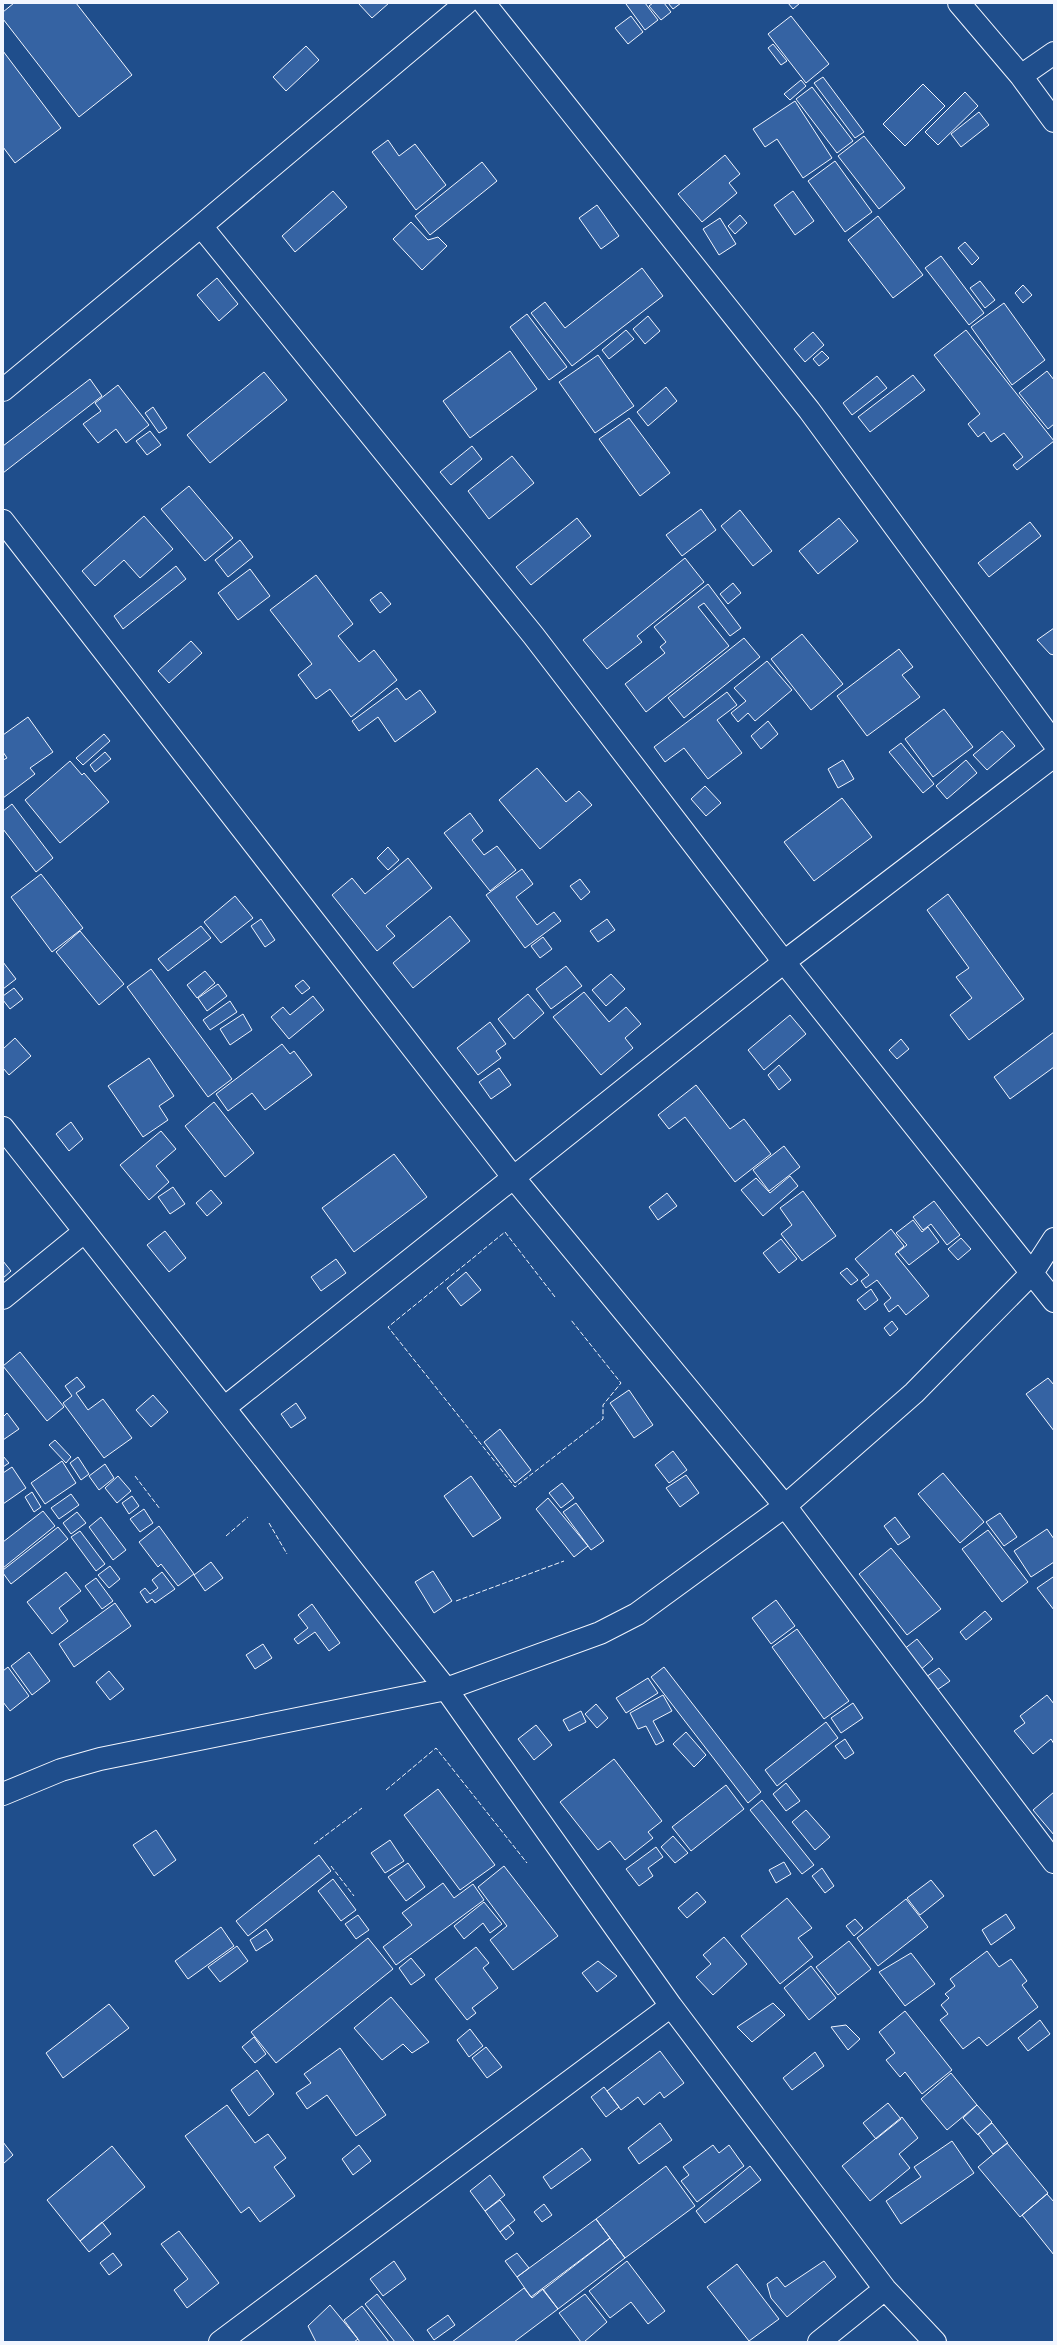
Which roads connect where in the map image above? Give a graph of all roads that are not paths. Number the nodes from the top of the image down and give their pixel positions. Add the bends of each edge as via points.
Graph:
1 (466, 3) edge
2 (484, 3) edge
3 (959, 3) edge
4 (1054, 53) edge
5 (1021, 76) junction
6 (1054, 121) edge
7 (201, 226) junction
8 (3, 390) edge
9 (3, 521) edge
10 (1054, 743) edge
11 (1054, 756) edge
12 (784, 962) junction
13 (3, 1128) edge
14 (514, 1177) junction
15 (84, 1232) junction
16 (1054, 1239) edge
17 (1032, 1273) junction
18 (3, 1298) edge
19 (1054, 1301) edge
20 (224, 1408) junction
21 (785, 1506) junction
22 (446, 1689) junction
23 (3, 1794) edge
24 (1054, 1862) edge
25 (671, 2006) junction
26 (885, 2289) junction
27 (220, 2342) edge
28 (819, 2342) edge
29 (936, 2342) edge

1 - 7 street
2 - 10 street via 809,410
3 - 5 street
4 - 5 street
5 - 6 street
7 - 8 street
7 - 12 street via 532,634
9 - 14 street
11 - 12 street
12 - 14 street
12 - 17 street
13 - 15 street
14 - 20 street
14 - 21 street
15 - 18 street
15 - 20 street
16 - 17 street
17 - 19 street
17 - 21 street via 914,1393
20 - 22 street
21 - 22 street via 638,1614 600,1633
21 - 24 street
22 - 23 street via 100,1759 61,1770
22 - 25 street
25 - 26 street
25 - 27 street
26 - 28 street
26 - 29 street

